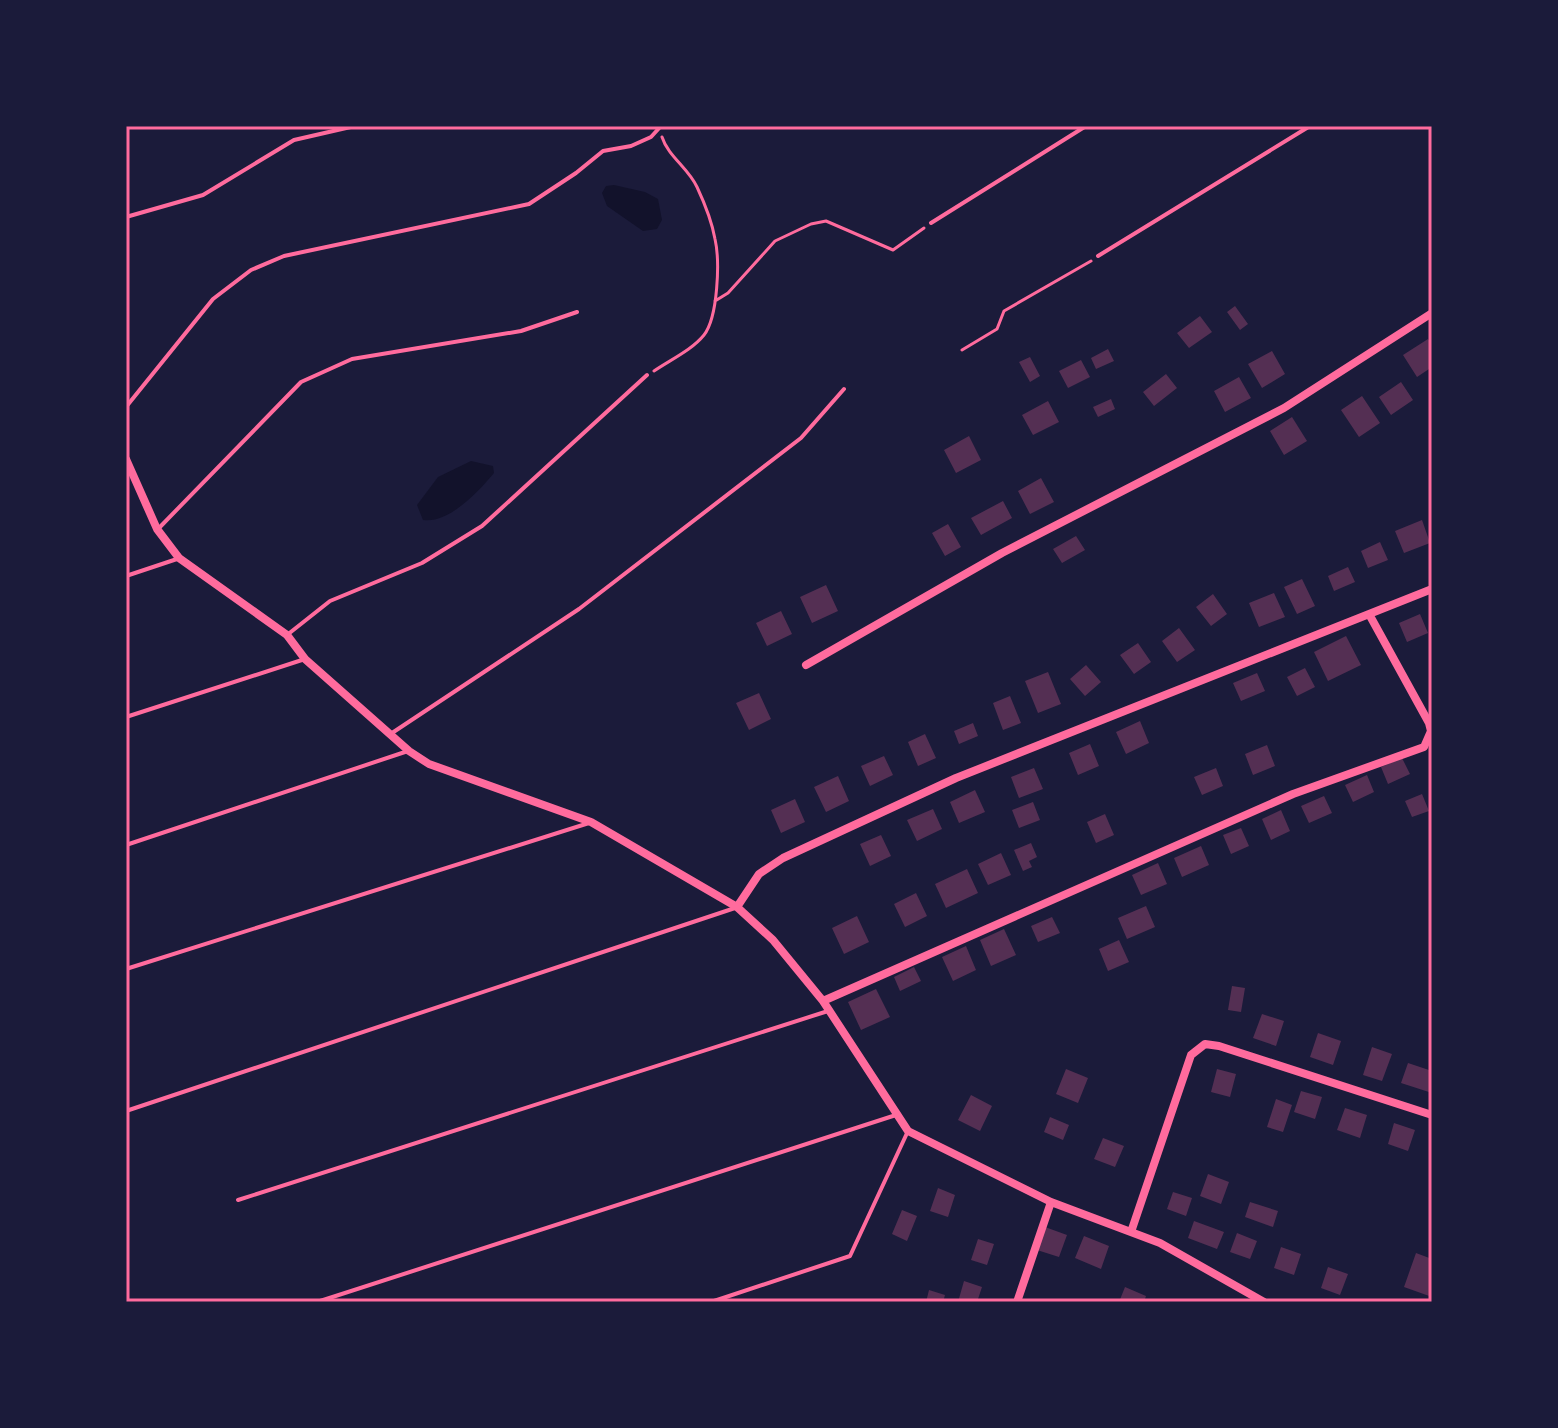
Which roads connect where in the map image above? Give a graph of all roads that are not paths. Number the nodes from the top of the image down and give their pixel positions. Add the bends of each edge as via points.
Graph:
1 (355, 126) edge
2 (1086, 126) edge
3 (1310, 126) edge
4 (660, 127) edge
5 (126, 217) edge
6 (931, 223) road end
7 (1098, 256) road end
8 (577, 312) dead end
9 (1432, 313) edge
10 (647, 375) road end
11 (844, 389) dead end
12 (126, 407) edge
13 (126, 459) edge
14 (129, 473) edge
15 (157, 529) junction
16 (179, 558) junction
17 (126, 576) edge
18 (1432, 589) edge
19 (1369, 614) junction
20 (287, 635) junction
21 (305, 659) junction
22 (806, 665) dead end
23 (126, 717) edge
24 (390, 735) junction
25 (409, 751) junction
26 (591, 822) junction
27 (126, 845) edge
28 (737, 907) junction
29 (126, 969) edge
30 (823, 1001) junction
31 (828, 1011) junction
32 (126, 1111) edge
33 (896, 1115) junction
34 (1432, 1115) edge
35 (908, 1131) junction
36 (238, 1200) dead end
37 (1051, 1202) junction
38 (1131, 1232) junction
39 (317, 1302) edge
40 (711, 1302) edge
41 (1017, 1302) edge
42 (1264, 1302) edge

1 - 5 lane via 294,140 203,195
2 - 6 lane
3 - 7 lane
4 - 12 lane via 631,146 603,151 529,204 284,256 251,270 213,299
8 - 15 lane via 521,331 352,359 301,382
9 - 22 street via 1284,408 1002,553
10 - 20 lane via 482,526 422,563 330,601
11 - 24 lane via 801,438 579,609
13 - 14 street
14 - 15 street
15 - 16 street
16 - 17 lane
16 - 20 street
18 - 19 street
19 - 28 street via 956,778 783,858 759,874
19 - 30 street via 1429,723 1424,747 1293,794
20 - 21 street
21 - 23 lane
21 - 24 street
24 - 25 street
25 - 26 street via 429,764
25 - 27 lane
26 - 28 street
26 - 29 lane
28 - 30 street via 773,940
28 - 32 lane
30 - 31 street
31 - 33 street
31 - 36 lane
33 - 35 street
33 - 39 lane
34 - 38 street via 1205,1044 1191,1055
35 - 37 street
35 - 40 lane via 850,1256
37 - 38 street
37 - 41 street
38 - 42 street

